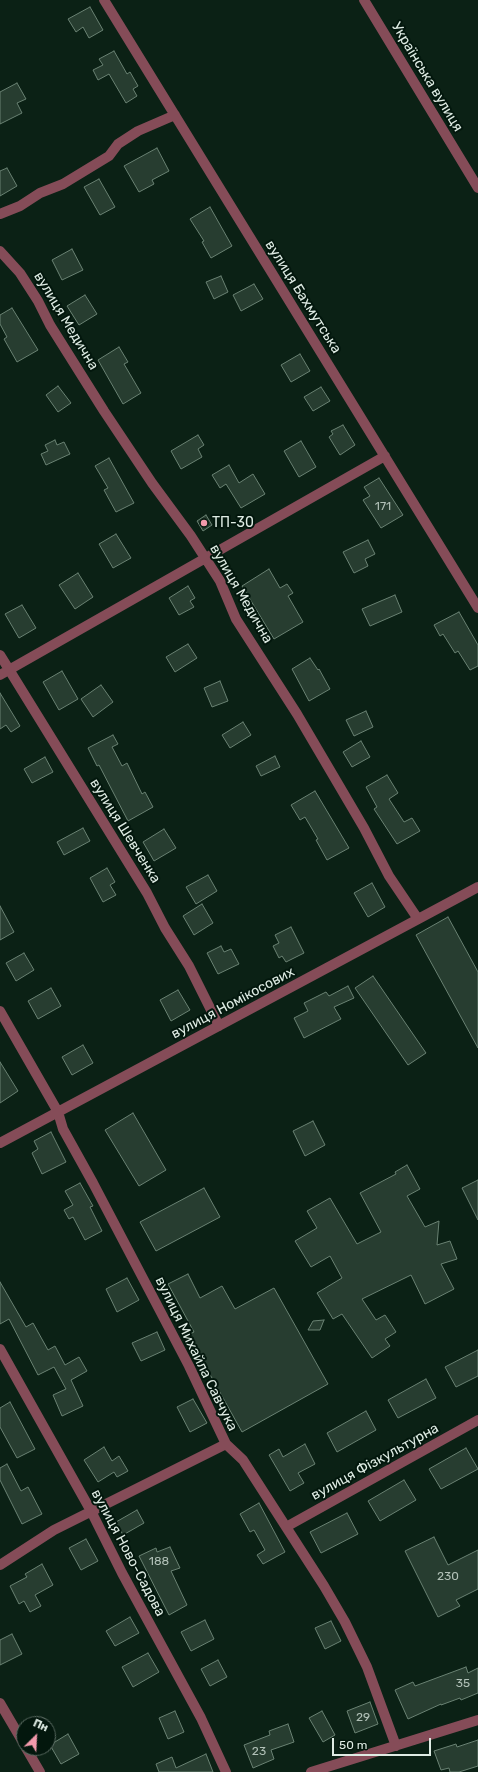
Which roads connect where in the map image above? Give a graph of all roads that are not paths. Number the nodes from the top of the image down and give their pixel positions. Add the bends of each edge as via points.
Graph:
1 (104, 0) edge
2 (366, 0) edge
3 (175, 116) junction
4 (478, 188) edge
5 (0, 214) edge
6 (0, 251) edge
7 (384, 456) junction
8 (204, 558) junction
9 (478, 608) edge
10 (0, 654) edge
11 (10, 670) junction
12 (0, 675) edge
13 (478, 887) edge
14 (418, 919) junction
15 (0, 1011) edge
16 (219, 1026) junction
17 (58, 1112) junction
18 (0, 1143) edge
19 (0, 1349) edge
20 (478, 1420) edge
21 (226, 1444) junction
22 (91, 1511) junction
23 (286, 1528) junction
24 (0, 1565) edge
25 (0, 1703) edge
26 (478, 1720) edge
27 (16, 1730) edge
28 (396, 1746) junction
29 (31, 1756) edge
30 (40, 1772) edge
31 (226, 1772) edge
32 (311, 1772) edge

1 - 3 street, вулиця Бахмутська
2 - 4 street, Українська вулиця
3 - 5 street via 138,131 118,144 109,156 63,184
3 - 7 street, вулиця Бахмутська
6 - 8 street, вулиця Медична via 20,273 104,411
7 - 8 street
7 - 9 street, вулиця Бахмутська
8 - 11 street
8 - 14 street, вулиця Медична via 220,581 236,619 297,714 389,876
10 - 11 street, вулиця Шевченка
11 - 12 street
11 - 16 street, вулиця Шевченка via 147,893 189,966
13 - 14 street, вулиця Номікосових
14 - 16 street, вулиця Номікосових
15 - 17 street, вулиця Михайла Савчука
16 - 17 street, вулиця Номікосових
17 - 18 street, вулиця Номікосових
17 - 21 street, вулиця Михайла Савчука via 62,1129 186,1359
19 - 22 street, вулиця Ново-Садова
20 - 23 street, вулиця Фізкультурна
21 - 22 street
21 - 23 street, вулиця Михайла Савчука via 243,1460
22 - 24 street via 54,1530
22 - 31 street, вулиця Ново-Садова via 122,1574 201,1718
23 - 28 street, вулиця Михайла Савчука via 345,1622 367,1667
25 - 27 street
26 - 28 street
28 - 32 street
29 - 30 street

